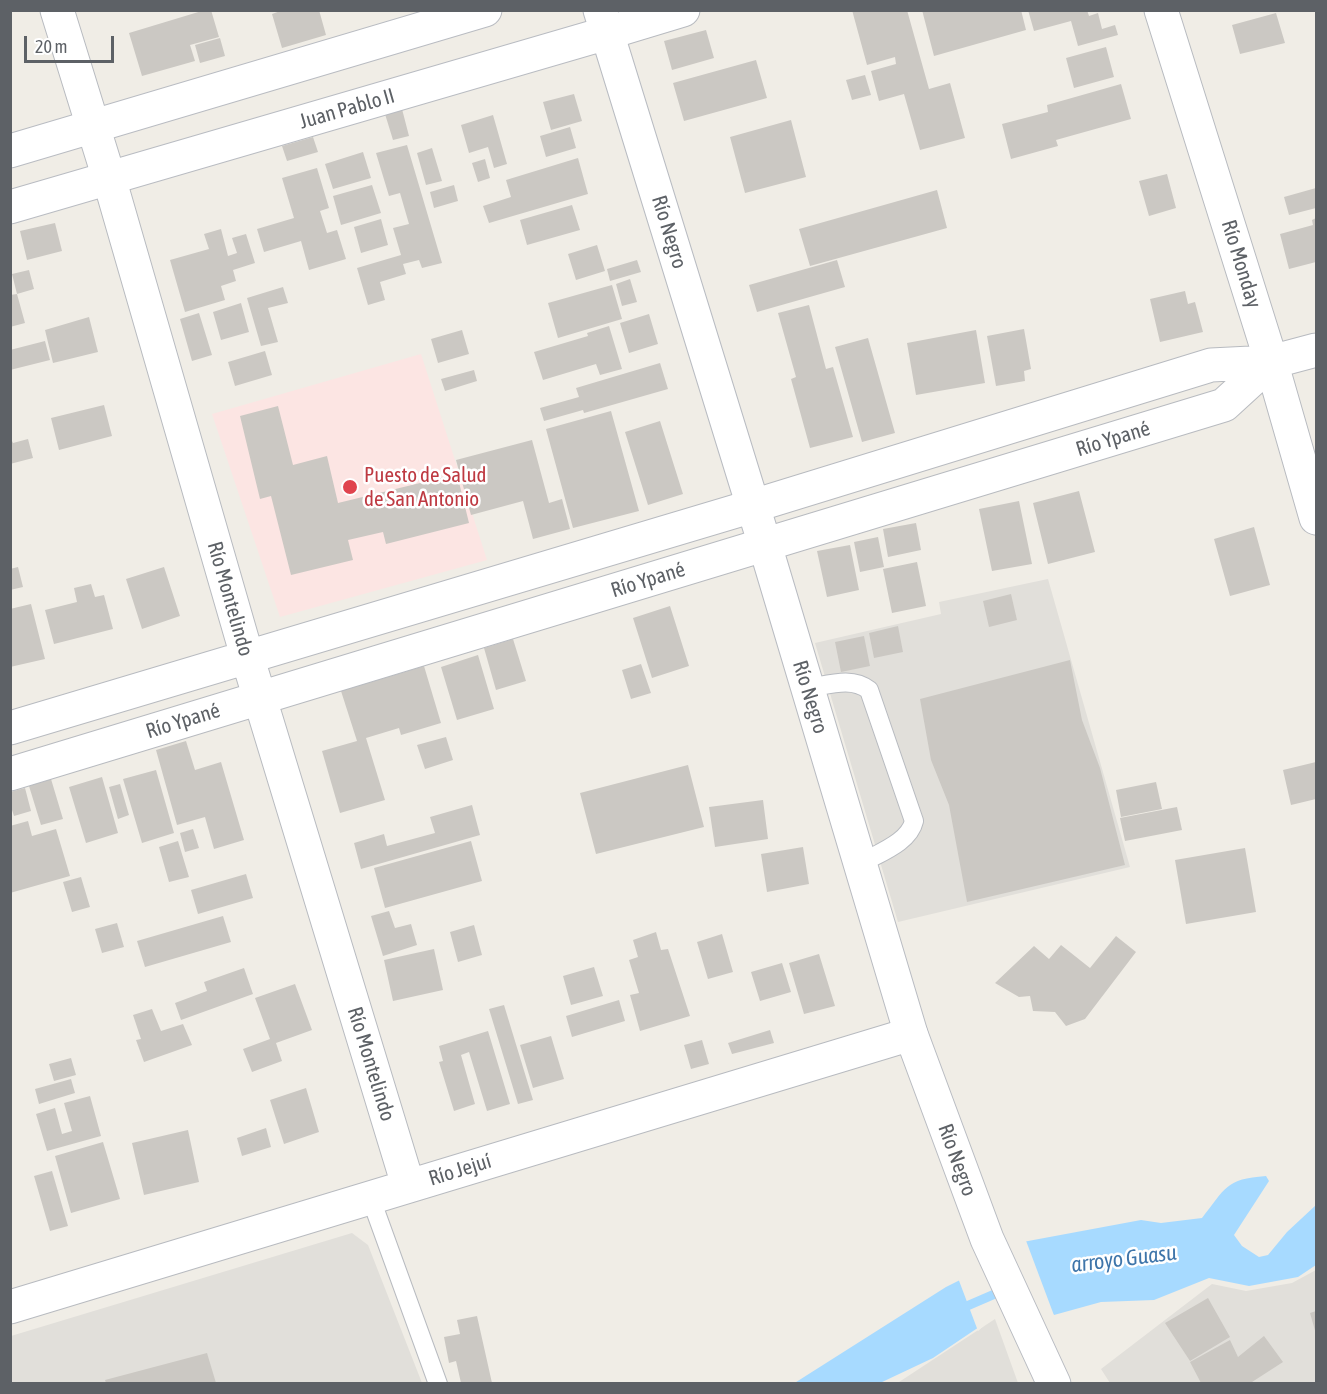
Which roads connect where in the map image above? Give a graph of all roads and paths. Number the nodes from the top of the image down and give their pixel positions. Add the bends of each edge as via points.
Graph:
1 (57, 10) edge
2 (485, 10) edge
3 (683, 10) edge
4 (1161, 10) edge
5 (604, 22) edge
6 (93, 126) junction
7 (10, 151) edge
8 (109, 178) junction
9 (10, 207) edge
10 (1317, 350) edge
11 (1271, 362) junction
12 (753, 506) junction
13 (1317, 518) edge
14 (765, 545) junction
15 (247, 656) junction
16 (808, 688) junction
17 (260, 697) junction
18 (10, 728) edge
19 (10, 774) edge
20 (860, 864) junction
21 (911, 1034) junction
22 (408, 1185) junction
23 (371, 1198) junction
24 (10, 1306) edge
25 (1051, 1378) edge
26 (438, 1383) edge

1 - 6 street, Río Montelindo
2 - 6 street
3 - 5 street, Juan Pablo II
4 - 11 street, Río Monday
5 - 8 street, Juan Pablo II
5 - 12 street, Río Negro
6 - 7 street
6 - 8 street, Río Montelindo
8 - 9 street, Juan Pablo II
8 - 15 street, Río Montelindo
10 - 11 street, Río Ypané
11 - 12 street, Río Ypané via 1211,365
11 - 13 street, Río Monday
11 - 14 street, Río Ypané via 1224,405
12 - 14 street, Río Negro
12 - 15 street, Río Ypané
14 - 16 street, Río Negro
14 - 17 street, Río Ypané
15 - 17 street, Río Montelindo
15 - 18 street, Río Ypané
16 - 20 street, Río Negro
16 - 20 lane via 845,682 861,684 869,690 915,821 904,838
17 - 19 street, Río Ypané
17 - 22 street, Río Montelindo
20 - 21 street, Río Negro
21 - 22 street, Río Jejuí
21 - 25 street, Río Negro via 987,1239
22 - 23 street, Río Jejuí
23 - 24 street, Río Jejuí
23 - 26 lane

